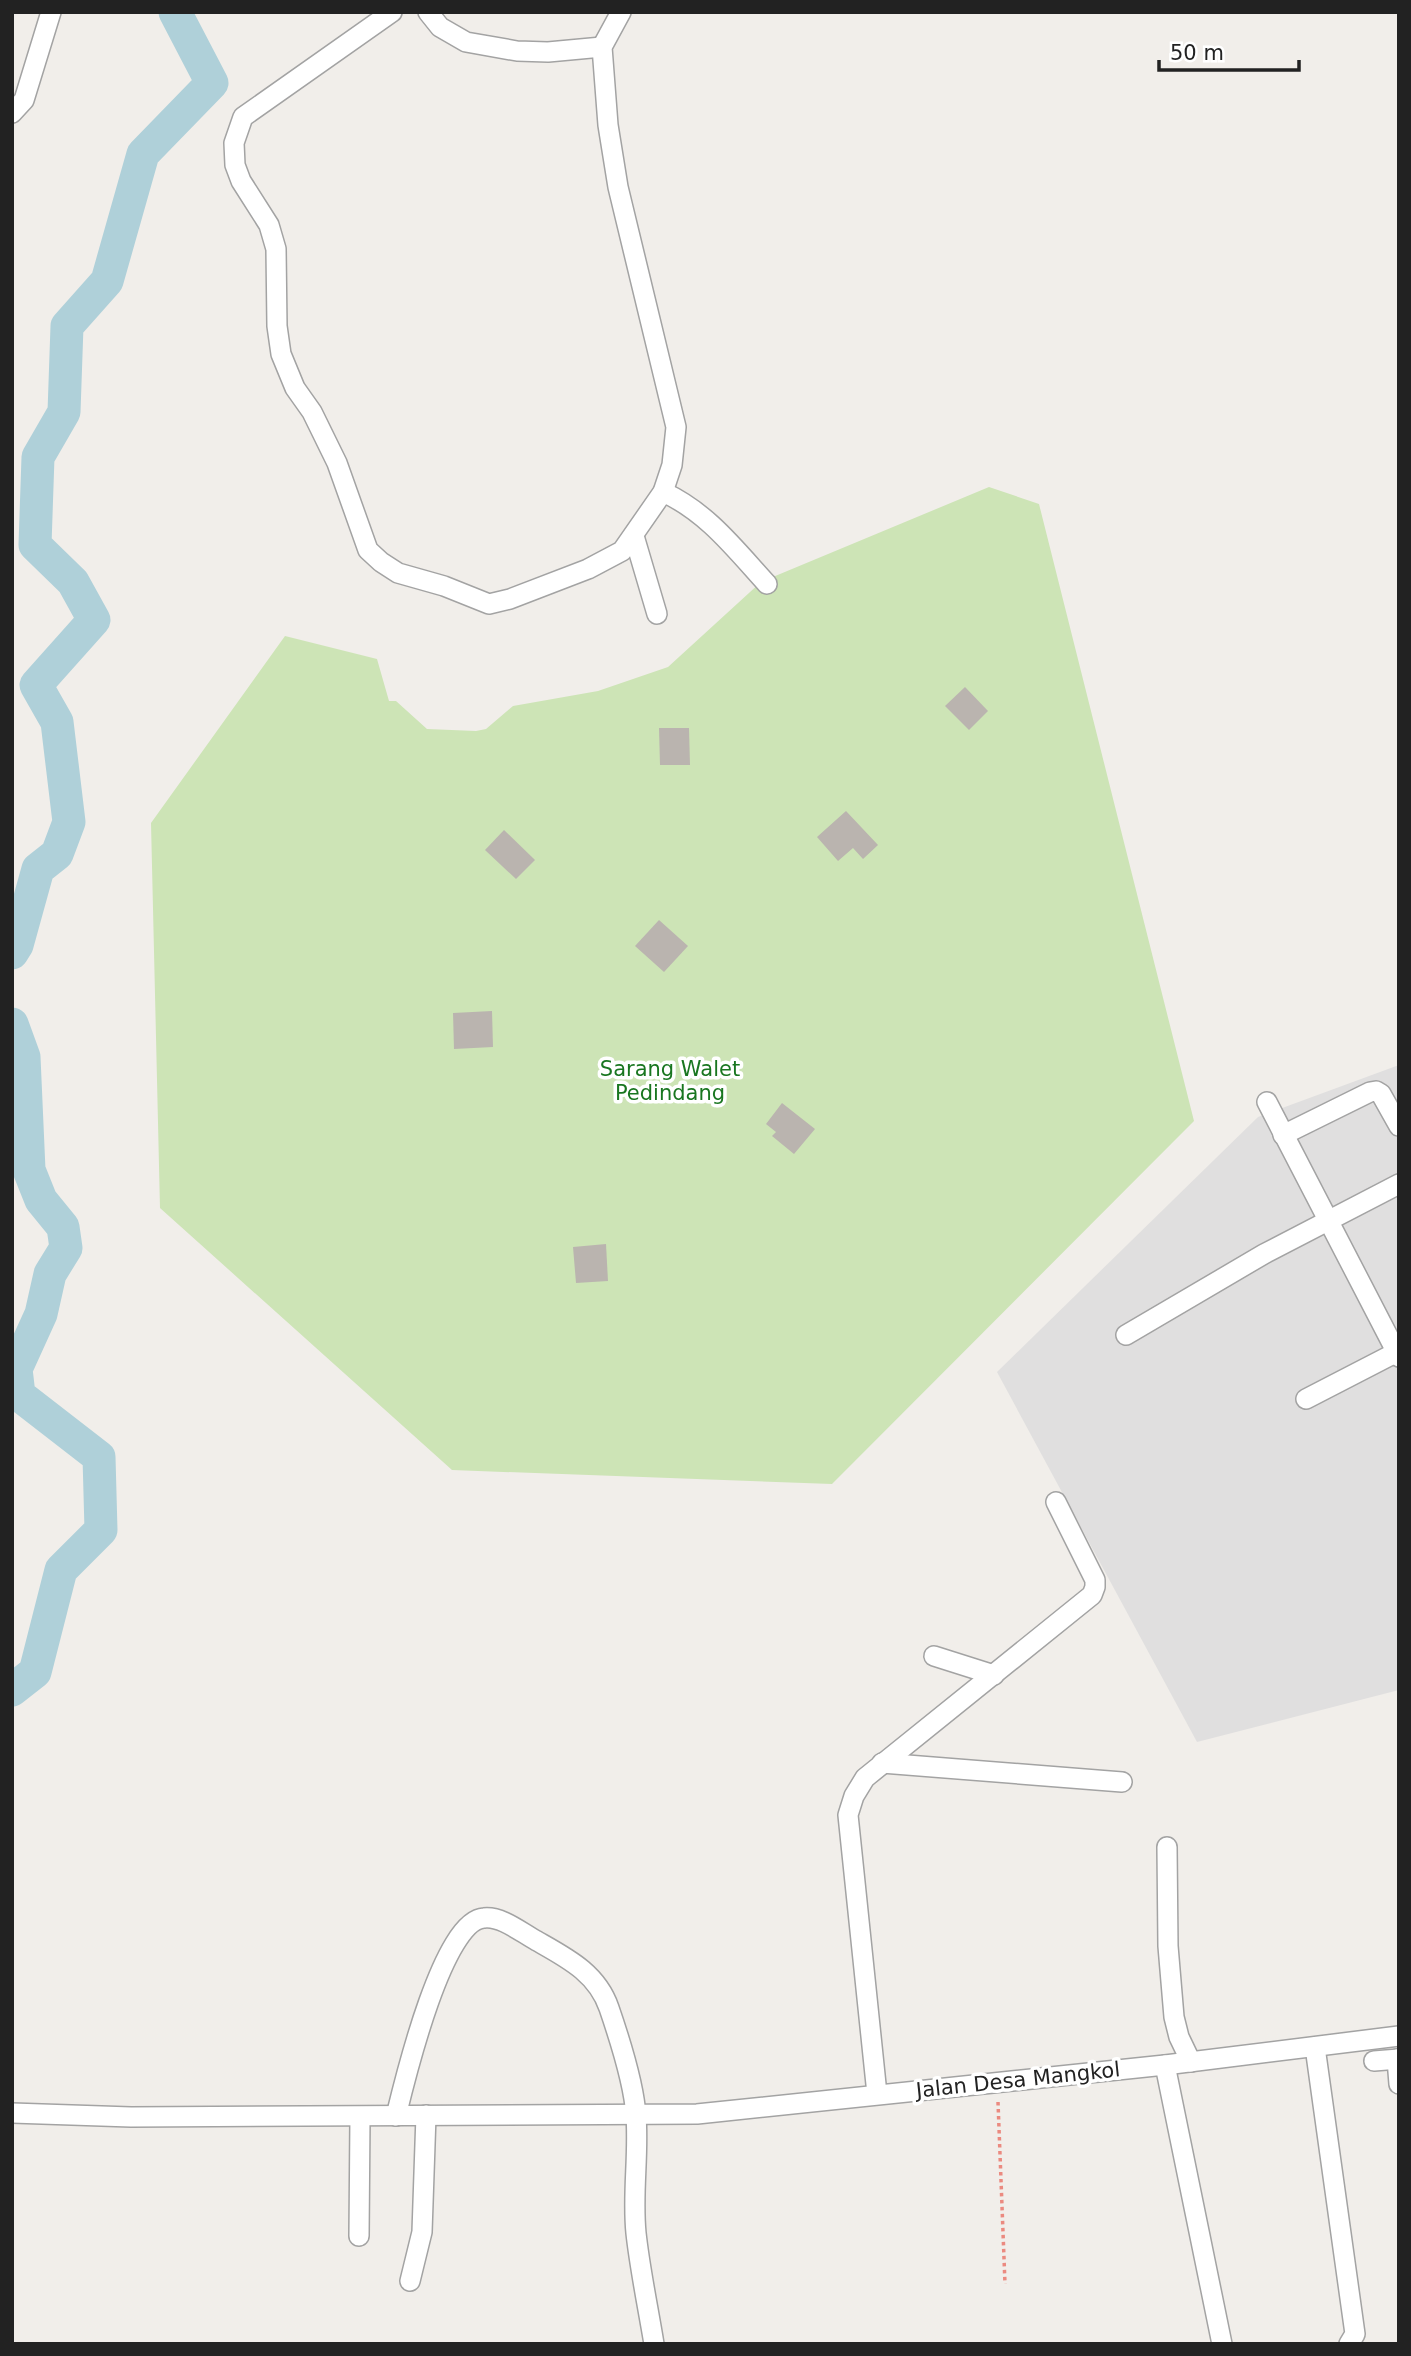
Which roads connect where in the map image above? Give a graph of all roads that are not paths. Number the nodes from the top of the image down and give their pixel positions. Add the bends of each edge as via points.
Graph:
1 (51, 12) edge
2 (392, 12) edge
3 (428, 12) edge
4 (621, 12) edge
5 (602, 47) junction
6 (12, 113) edge
7 (663, 492) junction
8 (634, 536) junction
9 (767, 584) dead end
10 (657, 614) dead end
11 (1267, 1102) dead end
12 (1399, 1126) edge
13 (1283, 1135) junction
14 (1399, 1184) edge
15 (1328, 1219) junction
16 (1126, 1335) dead end
17 (1398, 1353) edge
18 (1306, 1399) dead end
19 (1056, 1502) dead end
20 (934, 1656) dead end
21 (994, 1675) junction
22 (882, 1763) junction
23 (1122, 1782) dead end
24 (1167, 1847) dead end
25 (1399, 2036) edge
26 (1315, 2047) junction
27 (1398, 2059) edge
28 (1374, 2061) dead end
29 (1191, 2062) junction
30 (1165, 2065) junction
31 (1399, 2084) edge
32 (877, 2094) junction
33 (12, 2113) edge
34 (636, 2113) junction
35 (426, 2115) junction
36 (396, 2116) junction
37 (360, 2117) junction
38 (359, 2236) dead end
39 (410, 2281) dead end
40 (654, 2344) edge
41 (1222, 2344) edge
42 (1349, 2344) edge

1 - 6 street via 24,100
2 - 8 street via 243,117 234,143 234,164 269,225 276,249 281,354 337,463 368,550 398,573 489,604 588,569 622,551
3 - 5 street via 440,27 466,42 517,51
4 - 5 street
5 - 7 street via 618,187 676,427 672,465
7 - 8 street
7 - 9 street via 716,528
8 - 10 street
11 - 13 street
12 - 13 street via 1376,1091
13 - 15 street
14 - 15 street
15 - 16 street
15 - 17 street
17 - 18 street
19 - 21 street via 1096,1587
20 - 21 street
21 - 22 street
22 - 23 street
22 - 32 street via 865,1778 848,1815
24 - 29 street via 1174,2017
25 - 26 street, Jalan Desa Mangkol
26 - 29 street, Jalan Desa Mangkol
26 - 42 street via 1355,2334
27 - 28 street
27 - 31 street
29 - 30 street, Jalan Desa Mangkol
30 - 32 street, Jalan Desa Mangkol
30 - 41 street
32 - 34 street, Jalan Desa Mangkol via 697,2114
33 - 37 street, Jalan Desa Mangkol
34 - 35 street, Jalan Desa Mangkol
34 - 36 street via 625,2062 600,1988 570,1960 485,1917 471,1922 460,1936 430,1995
34 - 40 street via 636,2233
35 - 36 street, Jalan Desa Mangkol
35 - 39 street via 422,2232
36 - 37 street, Jalan Desa Mangkol
37 - 38 street

